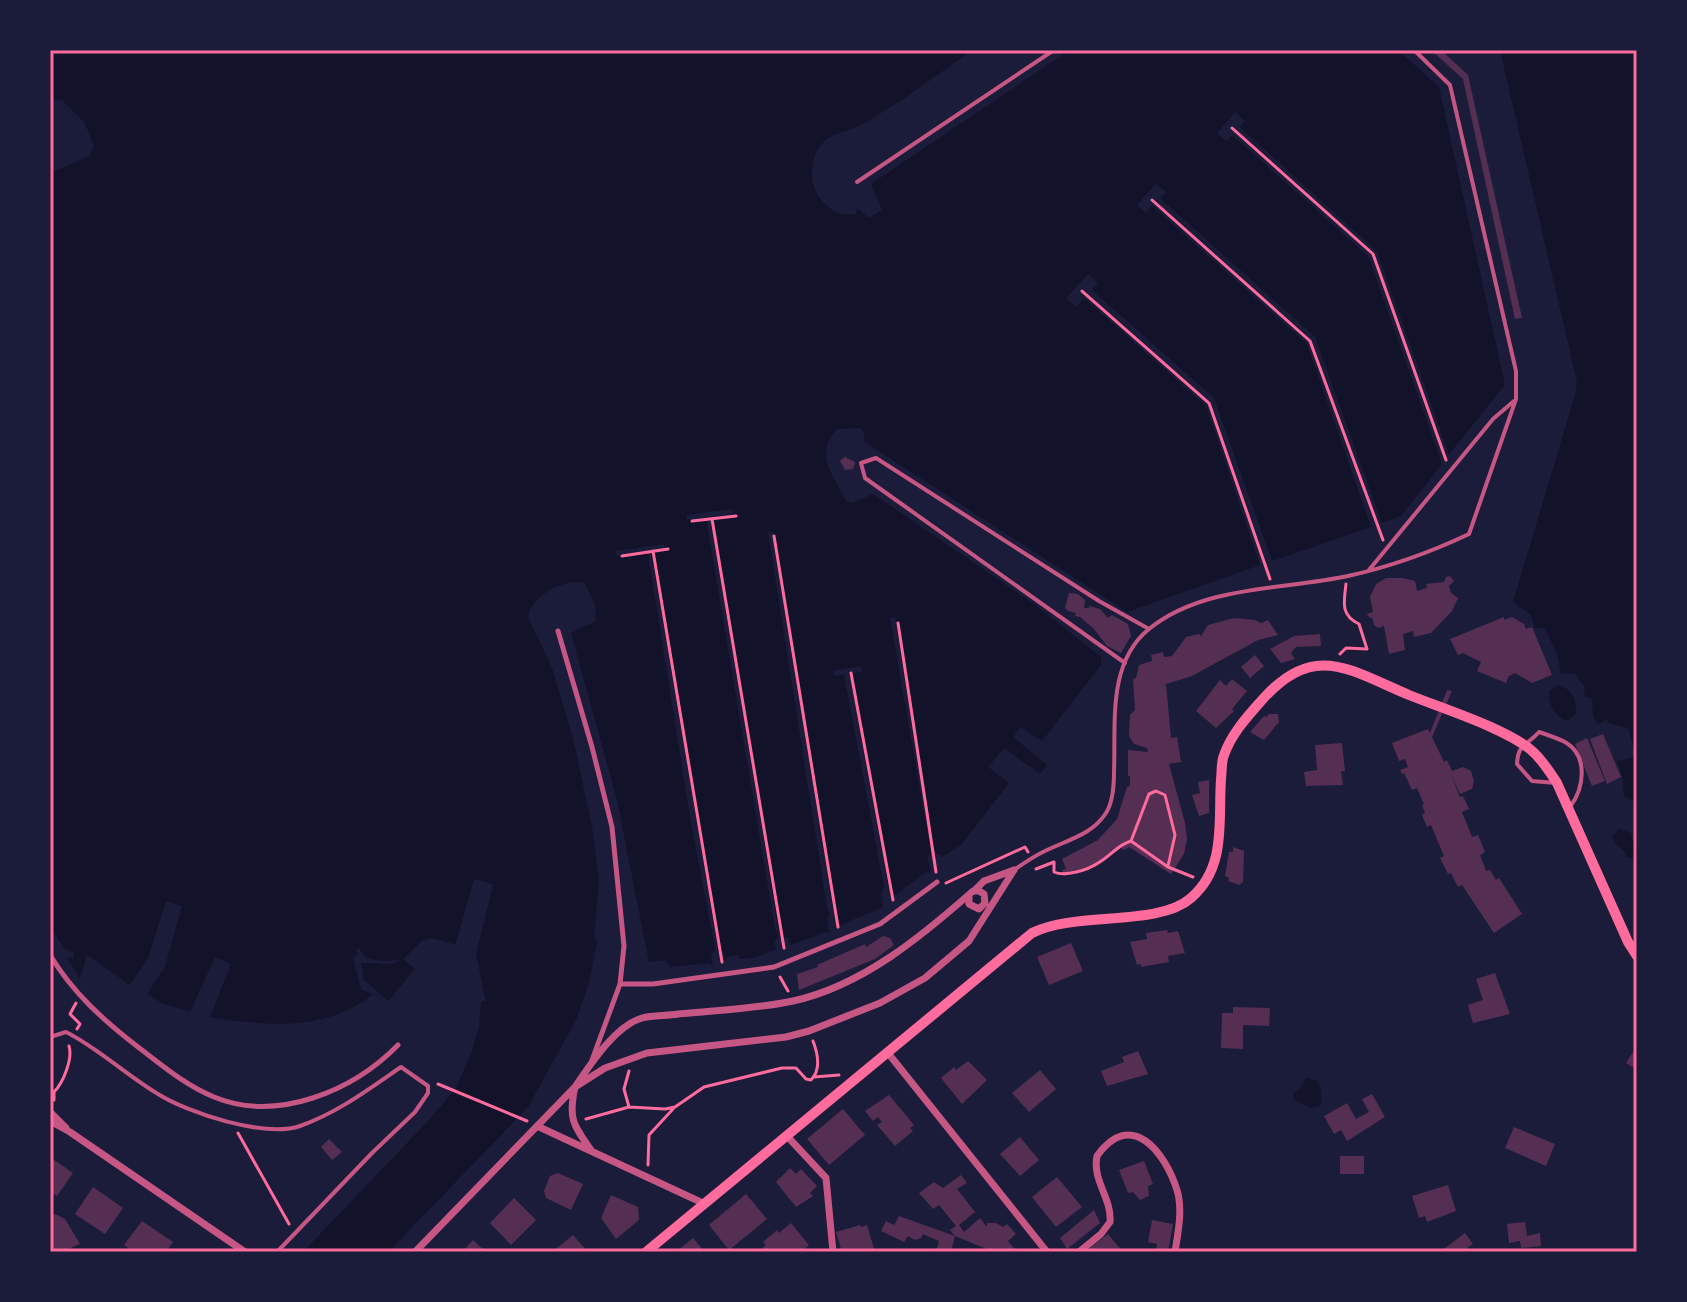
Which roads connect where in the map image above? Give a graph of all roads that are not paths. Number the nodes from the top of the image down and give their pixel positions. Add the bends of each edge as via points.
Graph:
1 (1054, 50) edge
2 (1414, 50) edge
3 (857, 182) dead end
4 (1516, 399) junction
5 (1369, 571) junction
6 (1149, 629) junction
7 (558, 631) dead end
8 (1125, 663) junction
9 (1523, 744) junction
10 (1557, 783) junction
11 (1569, 809) junction
12 (1014, 870) junction
13 (937, 882) road end
14 (970, 894) junction
15 (984, 894) junction
16 (973, 908) junction
17 (989, 913) junction
18 (50, 955) edge
19 (1637, 956) edge
20 (620, 984) junction
21 (50, 1037) edge
22 (398, 1045) dead end
23 (888, 1053) junction
24 (591, 1064) junction
25 (575, 1087) junction
26 (52, 1116) edge
27 (537, 1126) junction
28 (787, 1136) junction
29 (591, 1150) junction
30 (705, 1204) junction
31 (648, 1251) edge
32 (245, 1252) edge
33 (277, 1252) edge
34 (415, 1252) edge
35 (833, 1252) edge
36 (1047, 1252) edge
37 (1079, 1252) edge
38 (1175, 1252) edge

1 - 3 lane
2 - 4 lane via 1450,85 1516,371
4 - 5 lane via 1493,419
4 - 5 lane via 1469,534
5 - 6 lane via 1226,595 1174,612
6 - 8 lane via 1133,644
6 - 8 lane via 876,458 861,463 865,478
7 - 20 street via 612,827 624,946
8 - 12 lane via 1116,683 1114,784 1107,812 1087,833
9 - 10 main road
9 - 10 lane via 1517,764 1525,775 1541,784
9 - 11 lane via 1539,732 1574,749 1583,781
9 - 23 main road via 1350,670 1319,665 1296,670 1274,686 1236,732 1223,757 1219,845 1206,882 1189,900 1124,918 1050,924 1032,933
10 - 11 main road
11 - 19 main road
12 - 14 street via 984,881
12 - 17 street
13 - 20 street via 880,924 774,967
14 - 15 street
14 - 16 street
14 - 24 street via 915,939 838,986 794,1001 640,1019 615,1036
15 - 16 street via 984,905
15 - 17 street
16 - 17 street
17 - 25 street via 969,941 925,978 880,1003 786,1037 647,1053 605,1068
18 - 22 street via 68,983 110,1025 179,1079 218,1099 273,1107 308,1099 342,1086
20 - 24 street
21 - 33 lane via 73,1035 160,1096 250,1127 297,1127 353,1101 401,1067 428,1086 415,1112
23 - 28 main road
23 - 36 street
24 - 25 street
25 - 27 street
25 - 29 street via 573,1125
26 - 32 street
27 - 29 street
27 - 34 street
28 - 30 main road
28 - 35 street via 826,1178
29 - 30 street
30 - 31 main road
37 - 38 street via 1110,1222 1097,1177 1097,1156 1110,1142 1132,1135 1147,1140 1161,1156 1177,1192

